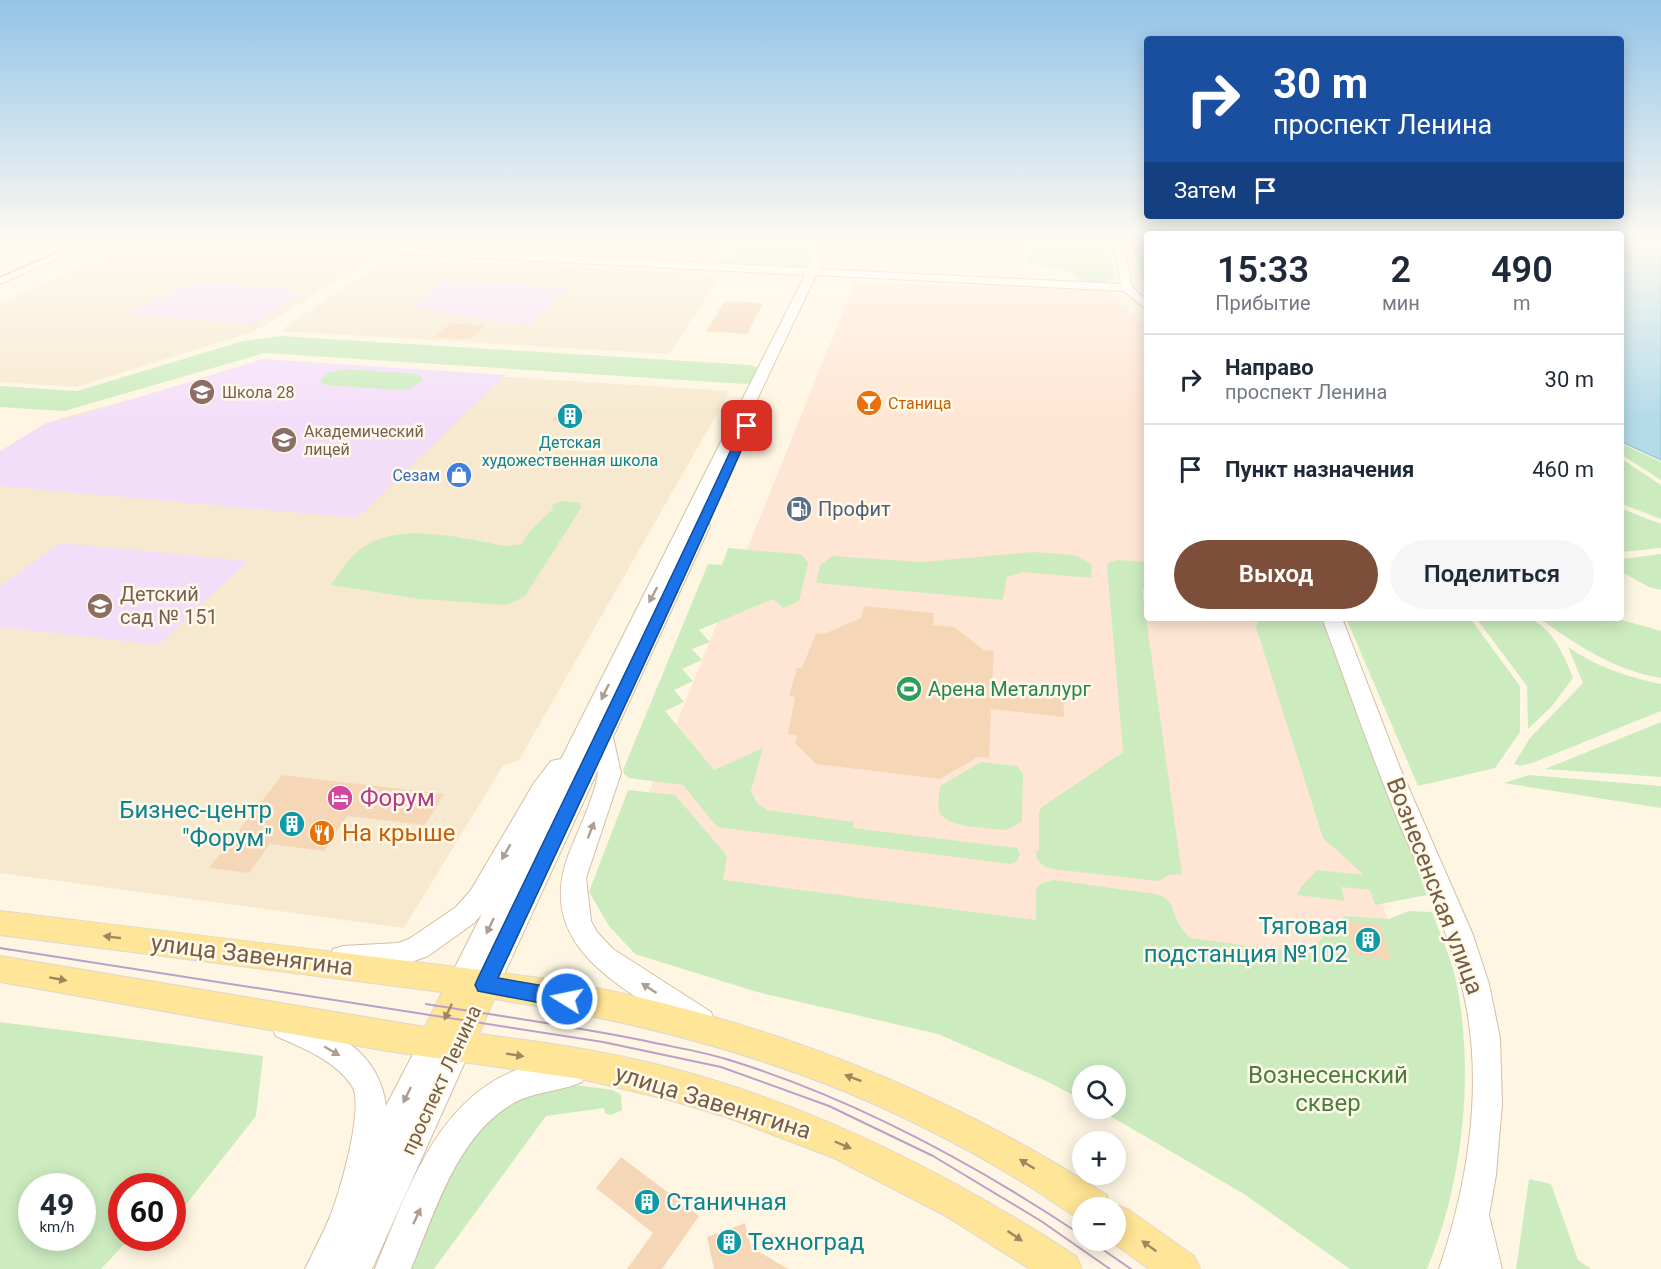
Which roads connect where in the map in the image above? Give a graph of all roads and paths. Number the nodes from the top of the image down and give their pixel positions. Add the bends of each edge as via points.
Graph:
1 (804, 300) edge
2 (1333, 621) edge
3 (593, 735) junction
4 (0, 923) edge
5 (298, 960) junction
6 (0, 969) edge
7 (473, 983) junction
8 (262, 1014) junction
9 (716, 1032) junction
10 (445, 1044) junction
11 (609, 1069) junction
12 (1077, 1197) edge
13 (1472, 1210) junction
14 (345, 1224) junction
15 (1126, 1230) edge
16 (323, 1269) edge
17 (354, 1269) edge
18 (393, 1269) edge
19 (1063, 1269) edge
20 (1181, 1269) edge
21 (1457, 1269) edge
22 (1484, 1269) edge

1 - 3 main road, проспект Ленина via 678,580
2 - 13 main road, Вознесенская улица via 1477,988 1486,1046 1483,1154
3 -> 5 main road, проспект Ленина via 542,789 480,898 465,915 418,948 398,955
3 - 7 main road, проспект Ленина
9 -> 3 main road, улица Завенягина via 603,958 587,940 578,921 573,878 610,773
5 -> 4 main road, улица Завенягина
5 - 7 main road, улица Завенягина
6 -> 8 main road, улица Завенягина
7 - 9 main road, улица Завенягина via 629,1010
7 - 10 main road, проспект Ленина
8 - 10 main road, улица Завенягина
8 -> 14 main road, улица Завенягина via 347,1059 364,1077 370,1123
12 -> 9 main road, улица Завенягина via 938,1114 799,1057
10 -> 11 main road, улица Завенягина
10 -> 14 main road, проспект Ленина
10 - 17 main road, проспект Ленина
18 -> 11 main road, проспект Ленина via 446,1153 477,1109 512,1084 549,1073
11 -> 19 main road, улица Завенягина via 774,1116 855,1150 943,1193
13 - 21 main road, Вознесенская улица
13 - 22 main road
14 - 16 main road, проспект Ленина
20 -> 15 main road

